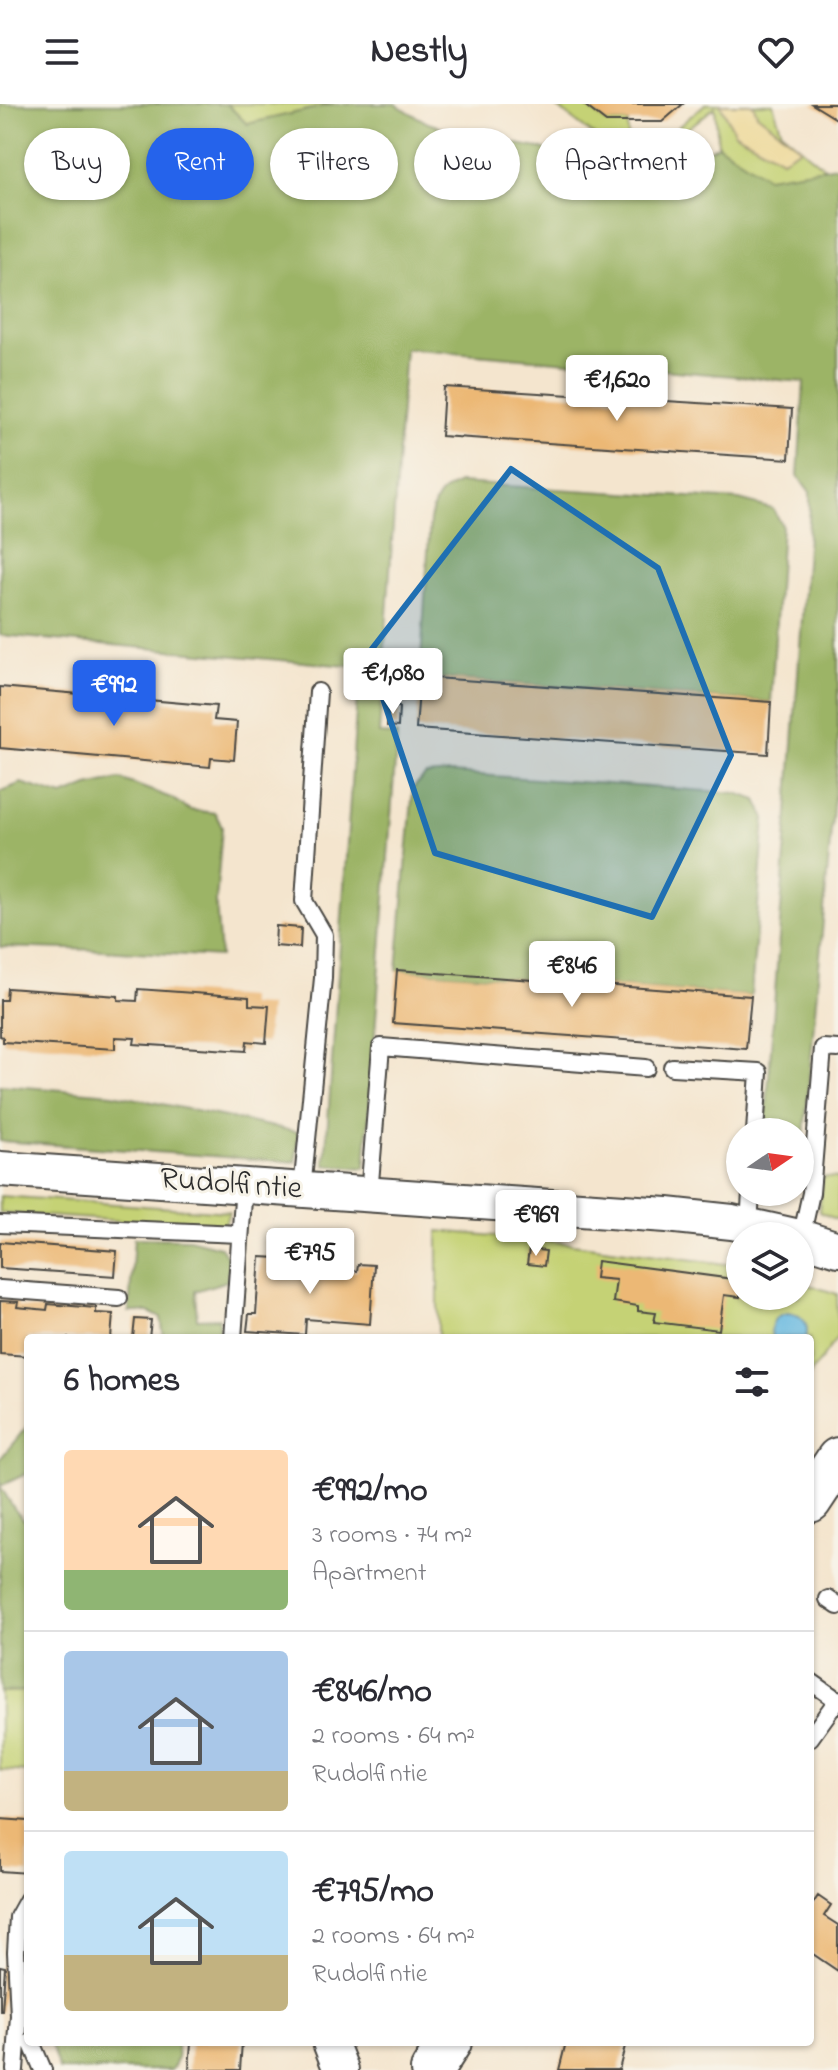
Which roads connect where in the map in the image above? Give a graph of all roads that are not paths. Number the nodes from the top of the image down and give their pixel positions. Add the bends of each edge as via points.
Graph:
1 (318, 692) dead end
2 (838, 1049) edge
3 (672, 1067) dead end
4 (646, 1068) dead end
5 (756, 1118) edge
6 (0, 1169) edge
7 (244, 1186) junction
8 (302, 1190) junction
9 (369, 1195) junction
10 (803, 1222) edge
11 (726, 1223) edge
12 (0, 1224) edge
13 (240, 1234) junction
14 (814, 1242) edge
15 (838, 1249) edge
16 (0, 1289) edge
17 (119, 1298) dead end
18 (233, 1334) edge
19 (838, 1459) edge
20 (814, 1495) edge
21 (814, 1684) edge
22 (838, 1700) edge
23 (814, 1733) edge
24 (24, 1906) edge
25 (19, 2016) junction
26 (24, 2027) edge
27 (33, 2046) edge
28 (332, 2046) edge
29 (447, 2046) edge
30 (15, 2070) edge
31 (43, 2070) edge
32 (341, 2070) edge
33 (432, 2070) edge

1 - 8 lane via 304,901 324,935 323,978
2 - 10 lane via 823,1048 811,1193
3 - 5 lane via 759,1072
4 - 9 lane via 381,1047
6 - 7 street, Rudolfintie
7 - 8 street, Rudolfintie
7 - 13 lane
8 - 9 street, Rudolfintie
9 - 11 street, Rudolfintie
12 - 13 lane
13 - 18 lane
14 - 15 street, Rudolfintie
16 - 17 lane
19 - 20 street
21 - 22 lane
22 - 23 lane
24 - 25 lane via 18,1917 16,1952
25 - 26 lane
25 - 30 lane
27 - 31 lane
28 - 32 street
29 - 33 street

